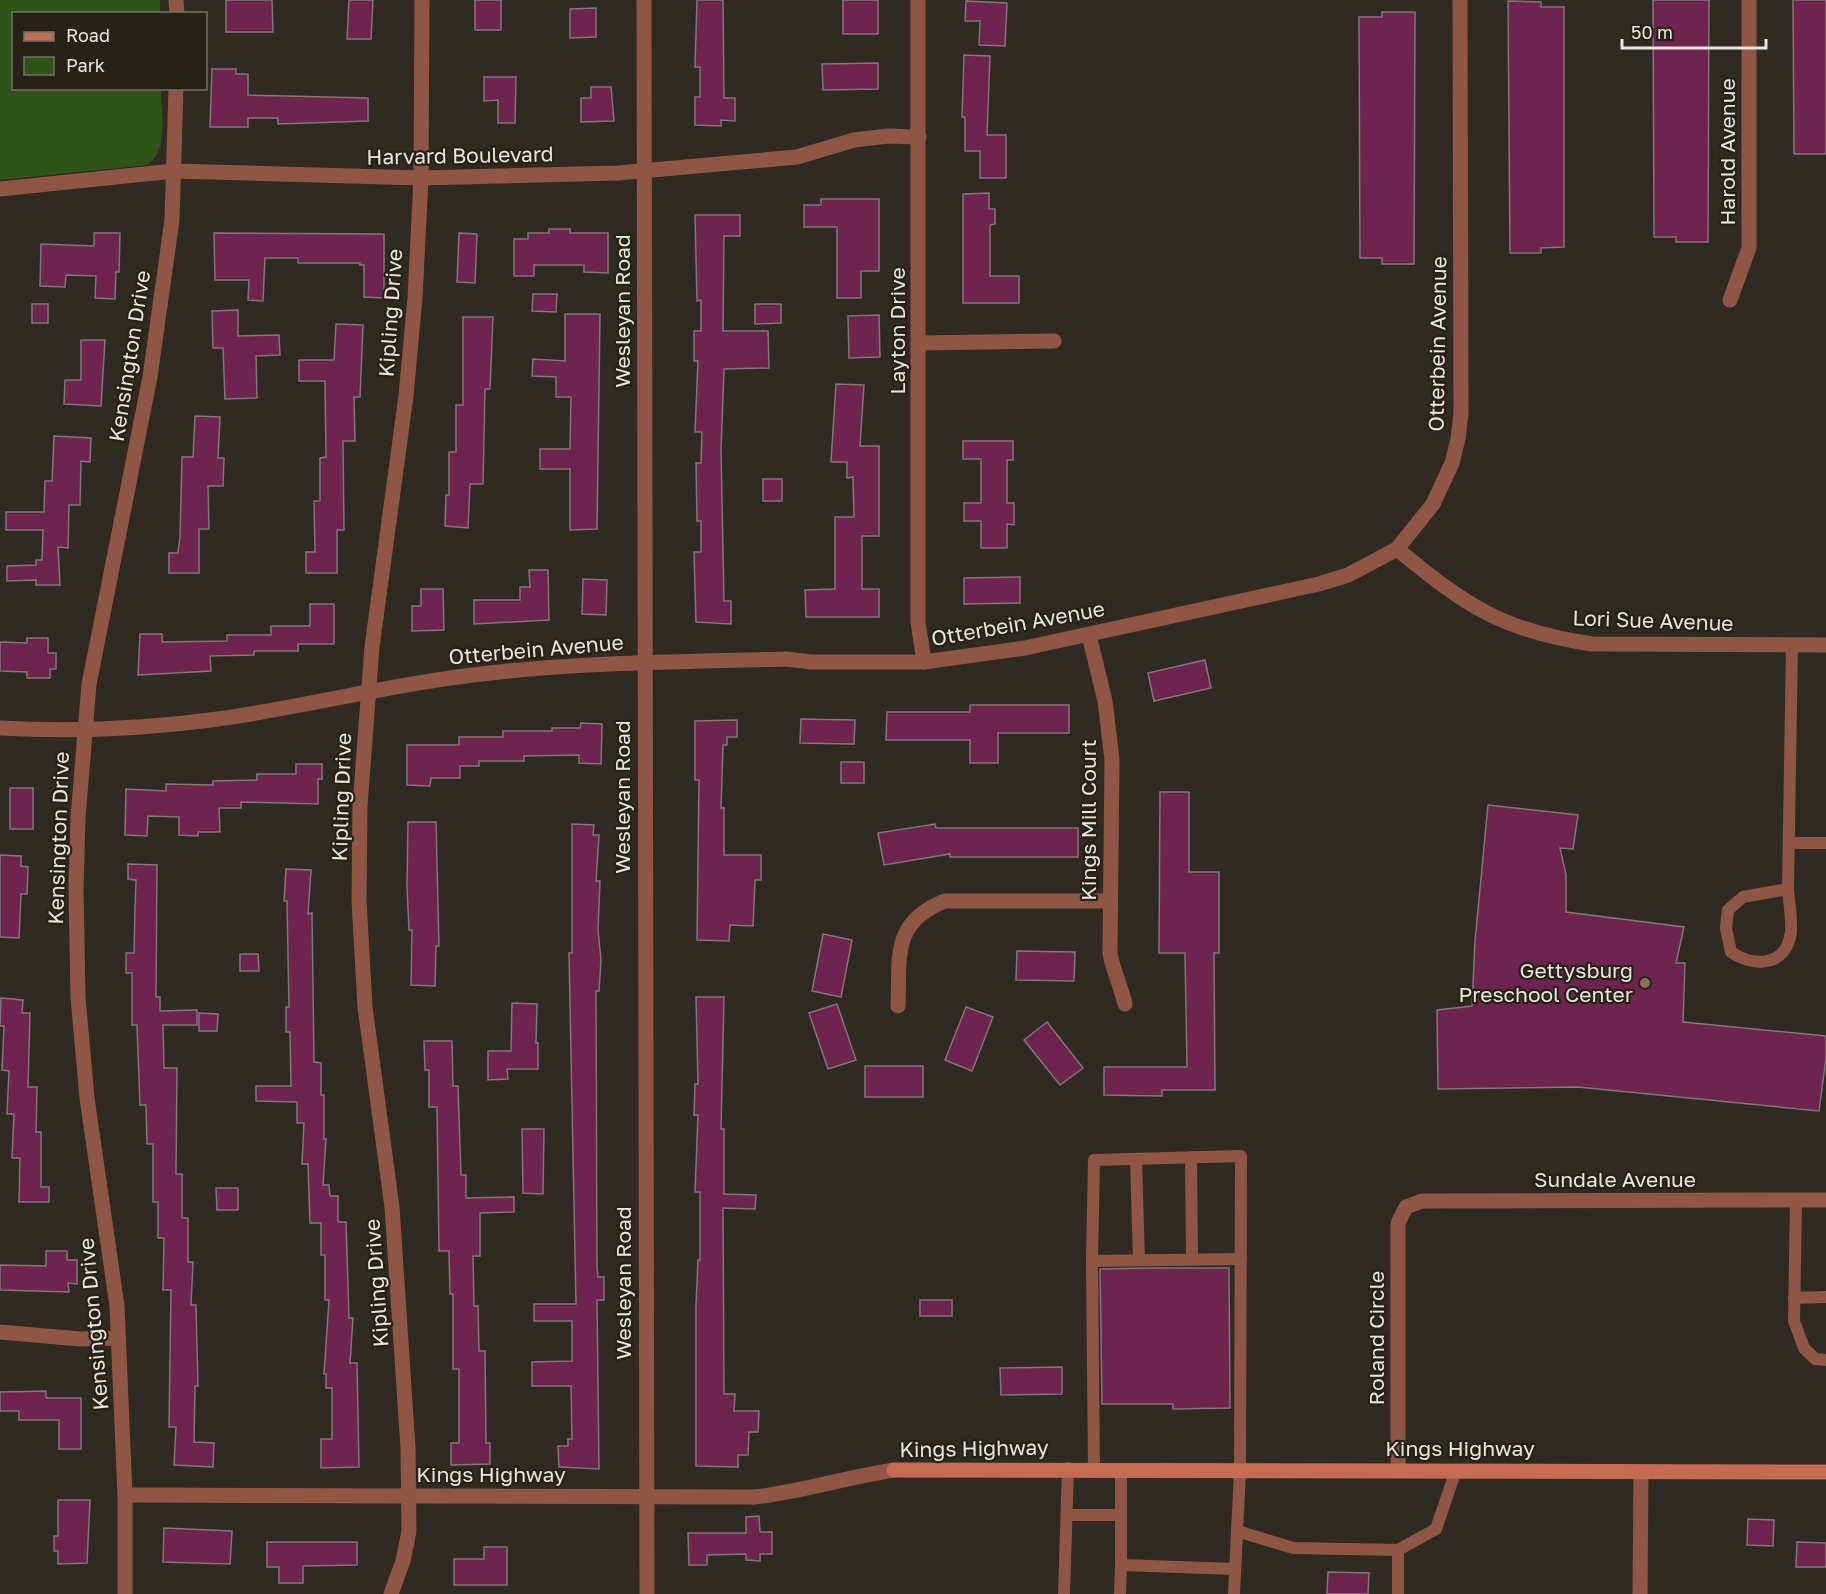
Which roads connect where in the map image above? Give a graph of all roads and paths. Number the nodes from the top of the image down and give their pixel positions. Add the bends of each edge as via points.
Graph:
1 (422, 0) edge
2 (644, 0) edge
3 (918, 0) edge
4 (1460, 0) edge
5 (1749, 0) edge
6 (176, 90) edge
7 (919, 137) junction
8 (644, 170) junction
9 (174, 171) junction
10 (421, 178) junction
11 (0, 189) edge
12 (1730, 300) dead end
13 (1054, 341) dead end
14 (919, 343) junction
15 (1397, 549) junction
16 (1089, 635) junction
17 (1792, 645) junction
18 (1826, 645) edge
19 (644, 662) junction
20 (924, 662) junction
21 (368, 691) junction
22 (0, 728) edge
23 (85, 730) junction
24 (1789, 843) junction
25 (1826, 843) edge
26 (1788, 889) junction
27 (1110, 901) junction
28 (1125, 1004) dead end
29 (898, 1006) dead end
30 (1191, 1157) junction
31 (1136, 1159) junction
32 (1796, 1200) junction
33 (1826, 1200) edge
34 (1406, 1207) joint
35 (1192, 1259) junction
36 (1241, 1259) junction
37 (1139, 1260) junction
38 (1092, 1261) junction
39 (1826, 1297) edge
40 (1794, 1298) junction
41 (0, 1332) edge
42 (118, 1338) junction
43 (1826, 1360) edge
44 (1068, 1468) junction
45 (1094, 1470) junction
46 (1121, 1470) junction
47 (1240, 1470) junction
48 (1398, 1470) junction
49 (1456, 1470) junction
50 (1641, 1472) junction
51 (1826, 1472) edge
52 (125, 1495) junction
53 (646, 1495) junction
54 (408, 1497) junction
55 (1067, 1515) junction
56 (1121, 1515) junction
57 (1237, 1531) junction
58 (1398, 1550) junction
59 (1121, 1565) junction
60 (1235, 1569) junction
61 (125, 1594) edge
62 (391, 1594) edge
63 (647, 1594) edge
64 (1064, 1594) edge
65 (1120, 1594) edge
66 (1234, 1594) edge
67 (1398, 1594) edge
68 (1640, 1594) edge

1 - 10 street, Kipling Drive
2 - 8 street, Wesleyan Road
3 - 7 street, Layton Drive
4 - 15 street, Otterbein Avenue via 1461,413 1447,476 1433,504
5 - 12 street, Harold Avenue via 1749,248
6 - 9 street, Kensington Drive
7 - 8 street, Harvard Boulevard via 854,140 797,157
7 - 14 street, Layton Drive
8 - 10 street, Harvard Boulevard
8 - 19 street, Wesleyan Road
9 - 10 street, Harvard Boulevard
9 - 11 street, Harvard Boulevard
9 - 23 street, Kensington Drive via 172,220 150,376 99,626
10 - 21 street, Kipling Drive via 406,396
13 - 14 street
14 - 20 street, Layton Drive via 918,622
15 - 16 street, Otterbein Avenue via 1348,575 1319,584
15 - 17 street, Lori Sue Avenue via 1470,606 1525,630 1563,640 1592,644
16 - 20 street, Otterbein Avenue
16 - 27 street, Kings Mill Court via 1111,740
17 - 18 street, Lori Sue Avenue
17 - 24 lane
19 - 20 street, Otterbein Avenue
19 - 21 street, Otterbein Avenue via 551,667
19 - 53 street, Wesleyan Road
21 - 23 street, Otterbein Avenue via 219,719
21 - 54 street, Kipling Drive via 360,805 362,958 398,1274
22 - 23 street, Otterbein Avenue
23 - 42 street, Kensington Drive via 76,888 78,997
24 - 25 lane
24 - 26 lane
26 - 26 lane via 1743,897 1728,910 1726,928 1731,952 1745,962 1769,962 1784,951 1791,932
27 - 28 street, Kings Mill Court via 1112,969
27 - 29 street via 945,901 934,905 916,916 901,942
30 - 31 lane
30 - 35 lane
30 - 36 lane via 1241,1156
31 - 37 lane
31 - 38 lane via 1094,1160
32 - 33 street, Sundale Avenue
32 - 34 street, Sundale Avenue via 1422,1201
32 - 40 lane
34 - 48 street, Roland Circle via 1398,1223
35 - 36 lane
35 - 37 lane
36 - 47 lane
37 - 38 lane
38 - 45 lane
39 - 40 lane
40 - 43 lane via 1794,1321 1803,1348 1815,1359
41 - 42 street
42 - 52 street, Kensington Drive
44 - 45 street, Kings Highway
44 - 53 street, Kings Highway via 894,1470 774,1495
44 - 55 lane
45 - 46 street, Kings Highway
46 - 47 street, Kings Highway
46 - 56 lane
47 - 48 street, Kings Highway
47 - 57 lane
48 - 49 street, Kings Highway
49 - 50 street, Kings Highway
49 - 58 lane via 1436,1529
50 - 51 street, Kings Highway
50 - 68 street
52 - 54 street, Kings Highway
52 - 61 street, Kensington Drive
53 - 54 street, Kings Highway
53 - 63 street, Wesleyan Road
54 - 62 street, Kipling Drive via 407,1545
55 - 56 lane
55 - 64 lane
56 - 59 lane
57 - 58 lane via 1293,1548
57 - 60 lane
58 - 67 lane
59 - 60 lane
59 - 65 lane
60 - 66 lane

